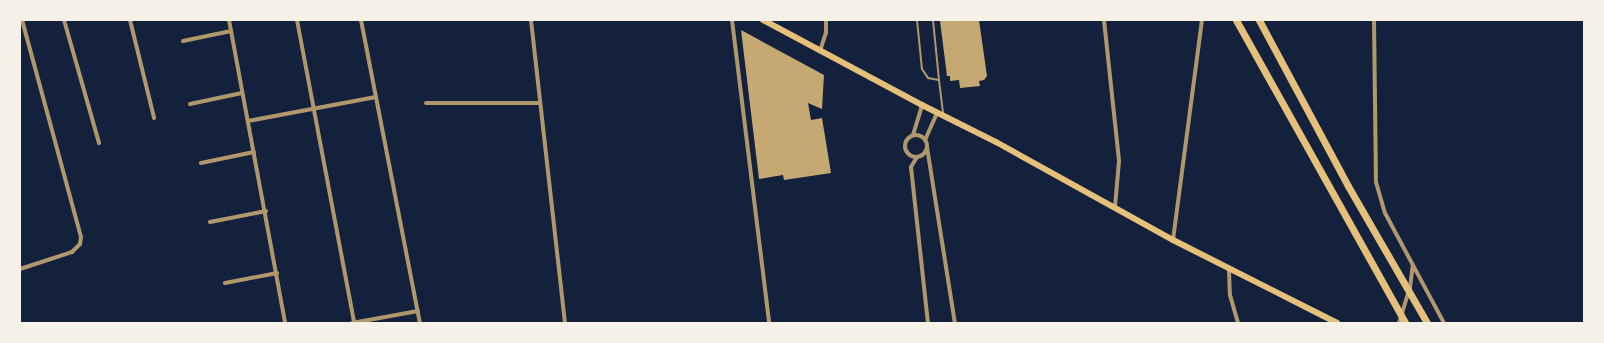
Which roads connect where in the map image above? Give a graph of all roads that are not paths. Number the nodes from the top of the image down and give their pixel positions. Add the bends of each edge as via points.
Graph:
1 (22, 20) edge
2 (64, 20) edge
3 (130, 20) edge
4 (229, 20) edge
5 (298, 20) edge
6 (361, 20) edge
7 (531, 20) edge
8 (732, 20) edge
9 (763, 20) edge
10 (826, 20) edge
11 (916, 20) edge
12 (933, 20) edge
13 (1104, 20) edge
14 (1202, 20) edge
15 (1236, 20) edge
16 (1259, 20) edge
17 (1374, 20) edge
18 (231, 31) junction
19 (183, 41) dead end
20 (820, 51) junction
21 (939, 80) junction
22 (242, 93) junction
23 (376, 97) junction
24 (426, 103) dead end
25 (540, 103) junction
26 (190, 104) dead end
27 (922, 105) junction
28 (314, 109) junction
29 (940, 114) junction
30 (154, 118) dead end
31 (248, 121) junction
32 (913, 135) junction
33 (925, 140) junction
34 (99, 143) dead end
35 (927, 147) junction
36 (254, 152) junction
37 (917, 157) junction
38 (201, 163) dead end
39 (1115, 207) junction
40 (266, 211) junction
41 (210, 222) dead end
42 (1173, 240) junction
43 (1413, 264) junction
44 (20, 269) edge
45 (1229, 270) junction
46 (277, 273) junction
47 (225, 283) dead end
48 (418, 312) junction
49 (285, 323) edge
50 (353, 323) edge
51 (420, 323) edge
52 (565, 323) edge
53 (769, 323) edge
54 (928, 323) edge
55 (955, 323) edge
56 (1238, 323) edge
57 (1337, 323) edge
58 (1399, 323) edge
59 (1405, 323) edge
60 (1427, 323) edge
61 (1444, 323) edge

1 - 44 street via 81,237 80,244 72,252
2 - 34 street
3 - 30 street
4 - 18 street
5 - 28 street
6 - 23 street
7 - 25 street
8 - 53 street
9 - 20 main road
10 - 20 street via 826,33
11 - 21 lane via 922,69 928,78
12 - 21 lane
13 - 39 street via 1119,161
14 - 42 street
15 - 59 highway
16 - 60 highway via 1348,186
17 - 43 street via 1376,182 1385,213
18 - 19 street
18 - 22 street
20 - 27 main road
21 - 29 lane
22 - 26 street
22 - 31 street
23 - 28 street
23 - 48 street
24 - 25 street
25 - 52 street
27 - 29 main road
27 - 32 street
28 - 31 street
28 - 50 street
29 - 33 street
29 - 39 main road
31 - 36 street
32 - 33 street via 920,135
32 - 37 street via 905,142 905,149 910,155
33 - 35 street
35 - 37 street via 923,154
35 - 55 street
36 - 38 street
36 - 40 street
37 - 54 street via 911,167
39 - 42 main road
40 - 41 street
40 - 46 street
42 - 45 main road
43 - 58 street via 1410,288
43 - 61 street
45 - 56 street via 1230,295
45 - 57 main road
46 - 47 street
46 - 49 street
48 - 50 street
48 - 51 street

